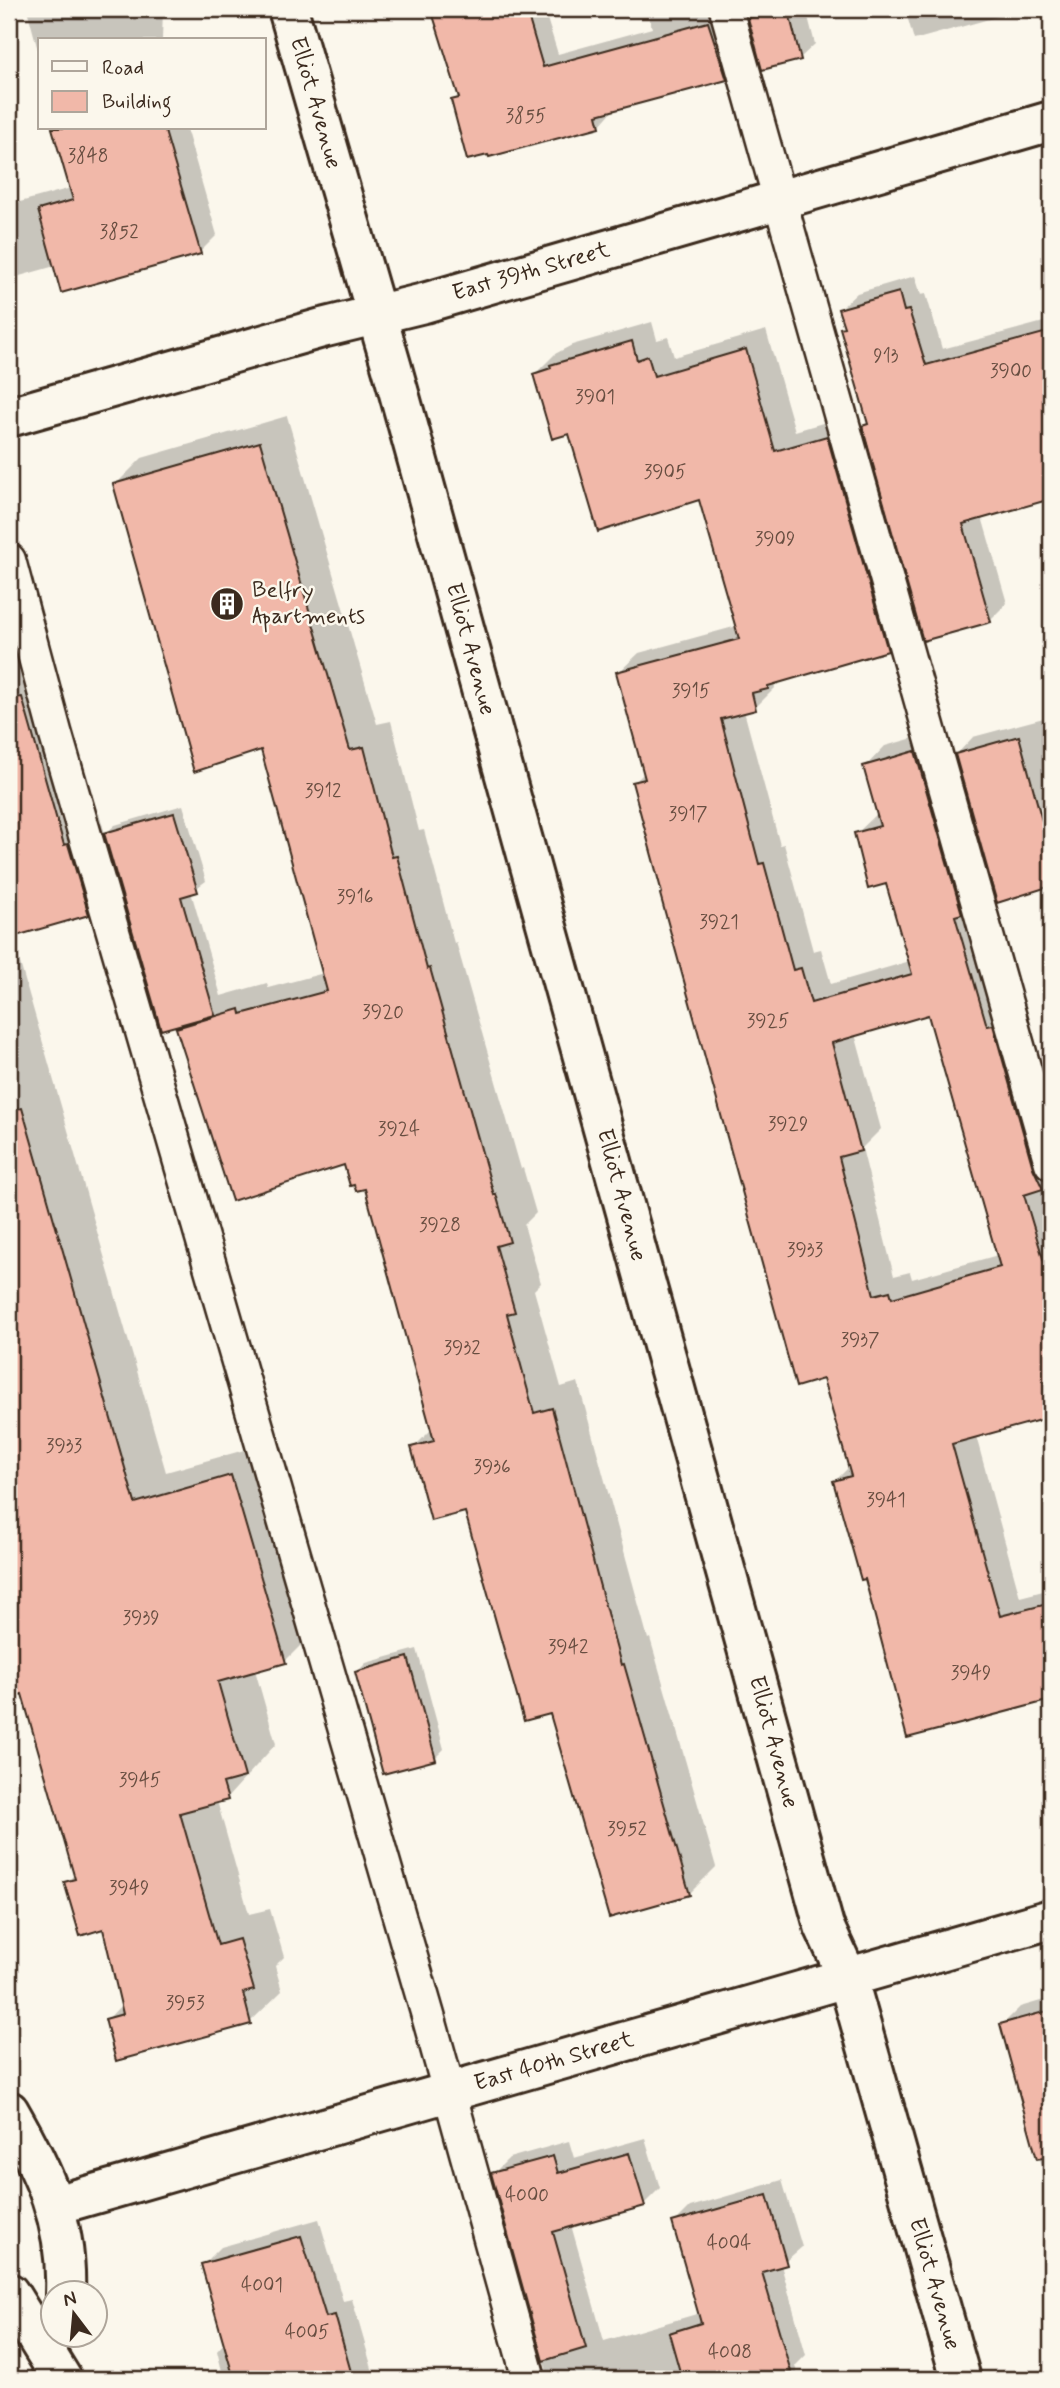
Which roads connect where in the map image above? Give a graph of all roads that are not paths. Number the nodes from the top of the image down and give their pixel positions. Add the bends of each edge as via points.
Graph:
1 (288, 9) edge
2 (726, 9) edge
3 (1051, 121) edge
4 (779, 199) junction
5 (375, 314) junction
6 (9, 417) edge
7 (9, 560) edge
8 (1051, 1163) edge
9 (1051, 1919) edge
10 (847, 1976) junction
11 (447, 2093) junction
12 (9, 2111) edge
13 (56, 2205) junction
14 (65, 2280) edge
15 (9, 2293) edge
16 (63, 2350) edge
17 (62, 2379) edge
18 (529, 2379) edge
19 (961, 2379) edge

1 - 5 street, Elliot Avenue
2 - 4 lane
3 - 4 street, East 39th Street
4 - 5 street, East 39th Street
4 - 8 lane
5 - 6 street, East 39th Street
5 - 10 street, Elliot Avenue via 824,1926
7 - 11 lane
9 - 10 street, East 40th Street
10 - 11 street, East 40th Street
10 - 19 street, Elliot Avenue
11 - 13 street, East 40th Street
11 - 18 lane
12 - 13 street
13 - 14 street
15 - 17 street
16 - 17 street

